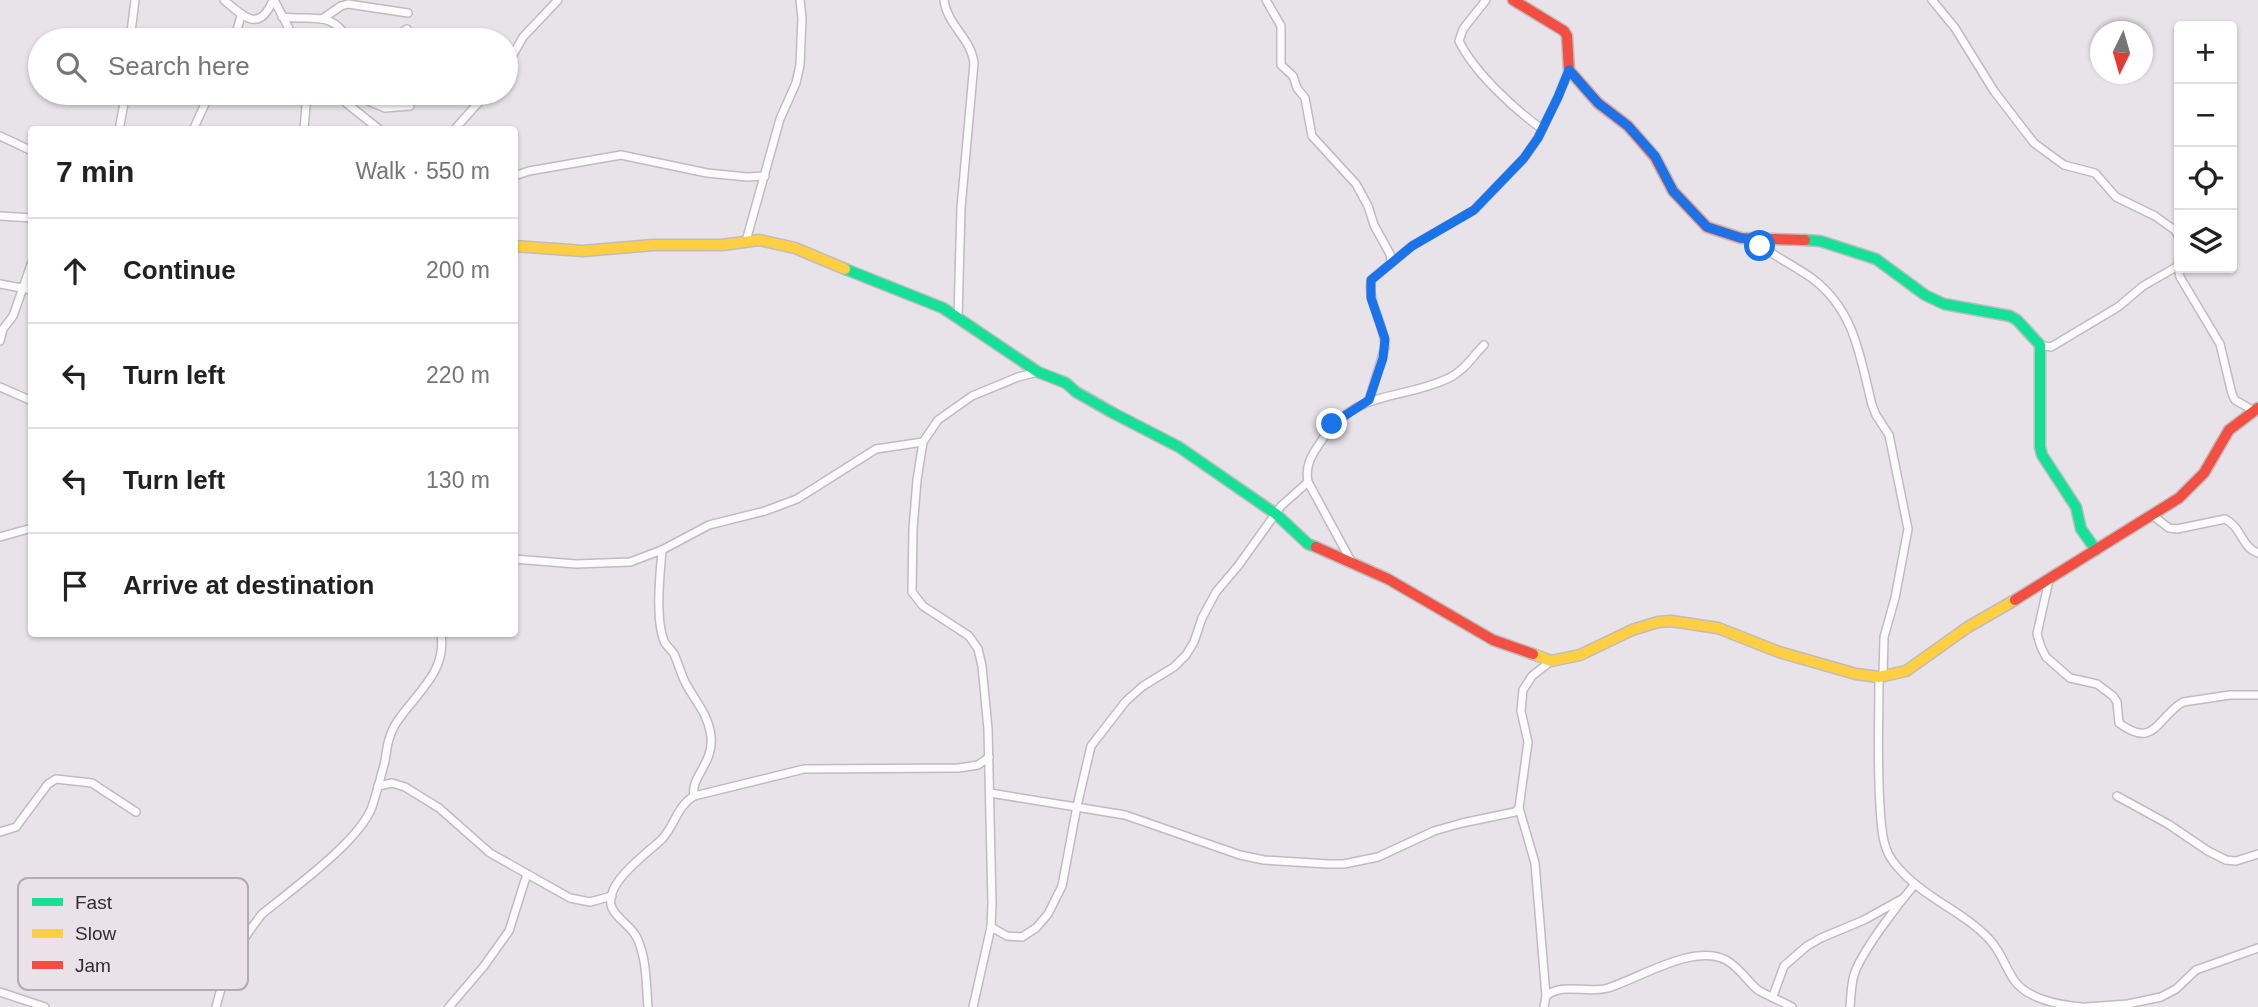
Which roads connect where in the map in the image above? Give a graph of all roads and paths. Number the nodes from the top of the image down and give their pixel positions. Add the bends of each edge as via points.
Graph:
1 (135, 0) edge
2 (224, 0) edge
3 (274, 0) edge
4 (558, 0) edge
5 (800, 0) edge
6 (944, 0) edge
7 (1266, 0) edge
8 (1486, 0) edge
9 (1513, 0) edge
10 (1933, 0) edge
11 (408, 13) dead end
12 (241, 16) junction
13 (282, 17) junction
14 (322, 19) junction
15 (132, 28) edge
16 (238, 28) edge
17 (288, 28) edge
18 (341, 28) edge
19 (518, 46) edge
20 (1569, 70) junction
21 (123, 105) edge
22 (204, 105) edge
23 (306, 105) edge
24 (349, 105) edge
25 (379, 105) edge
26 (476, 105) edge
27 (410, 106) dead end
28 (120, 126) edge
29 (195, 126) edge
30 (304, 126) edge
31 (375, 126) edge
32 (458, 126) edge
33 (1542, 129) junction
34 (0, 136) edge
35 (28, 149) edge
36 (518, 175) edge
37 (765, 176) junction
38 (0, 216) edge
39 (28, 218) edge
40 (2174, 230) edge
41 (746, 240) junction
42 (1754, 240) junction
43 (518, 246) edge
44 (1391, 262) junction
45 (2174, 268) edge
46 (28, 272) edge
47 (2180, 273) edge
48 (0, 284) edge
49 (22, 287) junction
50 (28, 289) edge
51 (958, 317) junction
52 (0, 341) edge
53 (1484, 345) dead end
54 (2040, 345) junction
55 (1038, 372) junction
56 (0, 387) edge
57 (28, 399) edge
58 (1369, 400) junction
59 (2256, 410) edge
60 (923, 442) junction
61 (1308, 482) junction
62 (1276, 514) junction
63 (2152, 515) junction
64 (28, 529) edge
65 (0, 537) edge
66 (662, 550) junction
67 (2096, 550) junction
68 (2258, 553) edge
69 (518, 559) edge
70 (1351, 561) junction
71 (2049, 580) junction
72 (441, 637) edge
73 (1550, 661) junction
74 (1881, 677) junction
75 (2258, 695) edge
76 (989, 757) junction
77 (378, 786) junction
78 (990, 793) junction
79 (694, 796) junction
80 (2117, 796) dead end
81 (1077, 806) junction
82 (1520, 808) junction
83 (136, 812) dead end
84 (0, 832) edge
85 (2258, 854) edge
86 (527, 874) junction
87 (1914, 884) junction
88 (612, 896) junction
89 (1902, 899) junction
90 (991, 927) junction
91 (248, 934) edge
92 (2258, 947) edge
93 (220, 990) edge
94 (0, 992) edge
95 (1546, 996) junction
96 (1773, 996) junction
97 (46, 1007) edge
98 (215, 1007) edge
99 (449, 1007) edge
100 (648, 1007) edge
101 (973, 1007) edge
102 (1544, 1007) edge
103 (1792, 1007) edge
104 (1850, 1007) edge
105 (2084, 1007) edge

1 - 15 street
2 - 12 street
3 - 12 street via 261,18
3 - 13 street
4 - 19 street
5 - 37 street via 800,65
6 - 51 street via 974,62 961,208
7 - 44 street via 1281,26 1281,65 1305,98 1312,136 1356,184
8 - 33 street via 1463,29 1460,41 1502,95
9 - 20 street via 1564,31
10 - 40 street via 2034,143 2064,165 2095,173 2116,197
11 - 14 street via 348,5
12 - 16 street
13 - 14 street
13 - 17 street
14 - 18 street
20 - 33 street
20 - 42 street via 1655,156 1673,191 1707,227
21 - 28 street
22 - 29 street
23 - 30 street
24 - 31 street
25 - 27 street
26 - 32 street
33 - 44 street via 1524,158 1474,210
34 - 35 street
36 - 37 street via 621,155 707,173
37 - 41 street
38 - 39 street
41 - 43 street via 583,251
41 - 51 street via 795,248
42 - 54 street via 1820,241 1858,251 1944,304 2010,316
42 - 74 street via 1834,298 1855,334 1872,405 1889,435 1907,537 1884,637
44 - 58 street via 1370,284 1385,347
45 - 54 street via 2051,347
46 - 49 street
47 - 59 street via 2220,344 2235,400
48 - 49 street
49 - 50 street
49 - 52 street
51 - 55 street
53 - 58 street via 1451,377
54 - 67 street via 2042,456 2076,507 2081,529
55 - 60 street via 961,402 938,420
55 - 62 street via 1179,447
56 - 57 street
58 - 61 street via 1329,427 1307,464
59 - 63 street via 2229,430 2191,488
60 - 66 street via 876,449 797,499 709,526
60 - 76 street via 911,588 919,602 964,631 978,649
61 - 62 street
61 - 70 street
62 - 70 street via 1304,542
62 - 81 street via 1216,592 1186,655 1126,701 1091,746
63 - 67 street
63 - 68 street via 2177,530 2225,519
64 - 65 street
66 - 69 street via 606,565
66 - 79 street via 663,638 702,706 711,736 710,757 696,780
67 - 71 street
70 - 73 street via 1493,640
71 - 74 street via 1968,626 1906,671
71 - 75 street via 2037,634 2046,657 2070,678 2097,684 2113,696 2119,723 2131,732 2155,730 2183,702
72 - 77 street via 438,668 388,738
73 - 74 street via 1580,655 1632,630 1671,621 1718,628 1810,662
73 - 82 street via 1523,691 1521,711 1528,742
74 - 87 street via 1877,780 1882,831 1892,861
76 - 78 street
76 - 79 street via 978,765 959,768 804,769
77 - 86 street via 392,783 411,790 490,853
77 - 91 street via 371,810 347,842 262,914
78 - 81 street
78 - 90 street
79 - 88 street via 682,806 662,839 622,877
80 - 85 street via 2226,860
81 - 82 street via 1152,822 1254,858 1328,864 1378,857 1434,831
81 - 90 street via 1062,886 1048,914 1022,937 1007,936
82 - 95 street via 1535,863
83 - 84 street via 92,783 56,779 16,827
86 - 88 street via 579,901
86 - 99 street via 509,931
87 - 89 street
87 - 105 street via 1992,941 2023,989 2068,1006
88 - 100 street via 612,908 640,945
89 - 96 street via 1807,946 1782,968
89 - 104 street via 1861,959
90 - 101 street
92 - 105 street via 2196,970 2161,997
93 - 98 street
94 - 97 street
95 - 96 street via 1558,989 1606,988 1667,964 1705,956 1729,961 1760,991
95 - 102 street
96 - 103 street

